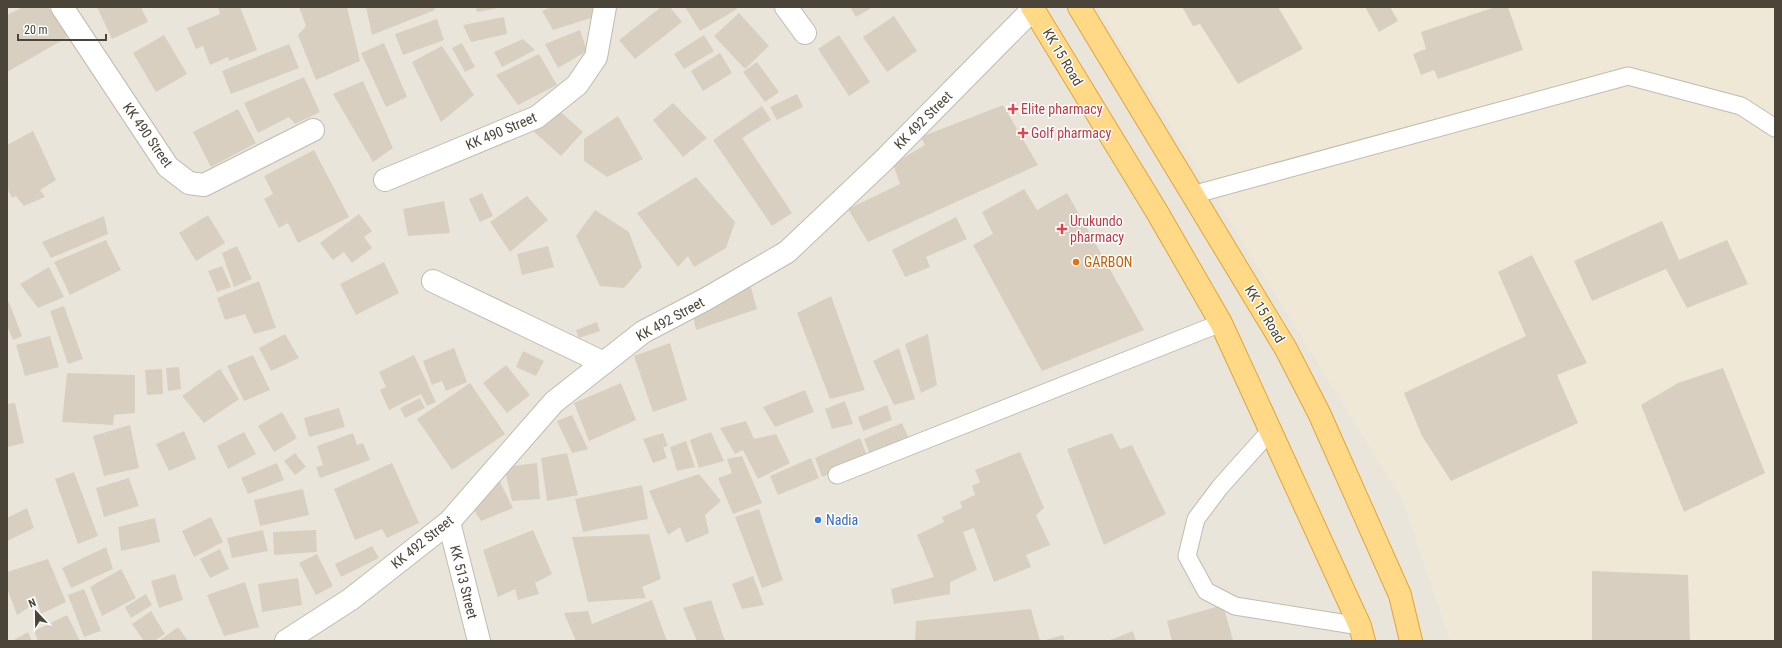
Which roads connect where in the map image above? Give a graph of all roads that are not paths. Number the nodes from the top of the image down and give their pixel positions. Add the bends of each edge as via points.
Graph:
1 (62, 7) edge
2 (605, 7) edge
3 (786, 7) edge
4 (1079, 7) edge
5 (1033, 8) edge
6 (805, 34) dead end
7 (1775, 128) edge
8 (313, 130) dead end
9 (385, 180) dead end
10 (1192, 195) junction
11 (433, 281) dead end
12 (1221, 322) junction
13 (604, 363) junction
14 (1271, 430) junction
15 (837, 475) dead end
16 (449, 522) junction
17 (1362, 634) edge
18 (286, 641) edge
19 (479, 641) edge
20 (1411, 641) edge

1 - 8 street, KK 490 Street via 168,167 189,183 204,185
2 - 9 street, KK 490 Street via 596,57 577,85 537,117
3 - 6 street
4 - 10 highway, KK 15 Road
5 - 12 highway, KK 15 Road
5 - 13 street, KK 492 Street via 883,161 787,252 644,332
7 - 10 lane via 1741,106 1628,76
10 - 20 highway, KK 15 Road via 1286,350 1319,413 1400,595
11 - 13 street
12 - 14 highway, KK 15 Road
12 - 15 lane
13 - 16 street, KK 492 Street via 554,402
14 - 17 highway, KK 15 Road
14 - 17 lane via 1220,487 1196,519 1187,556 1206,591 1235,606
16 - 18 street, KK 492 Street via 351,599
16 - 19 street, KK 513 Street

